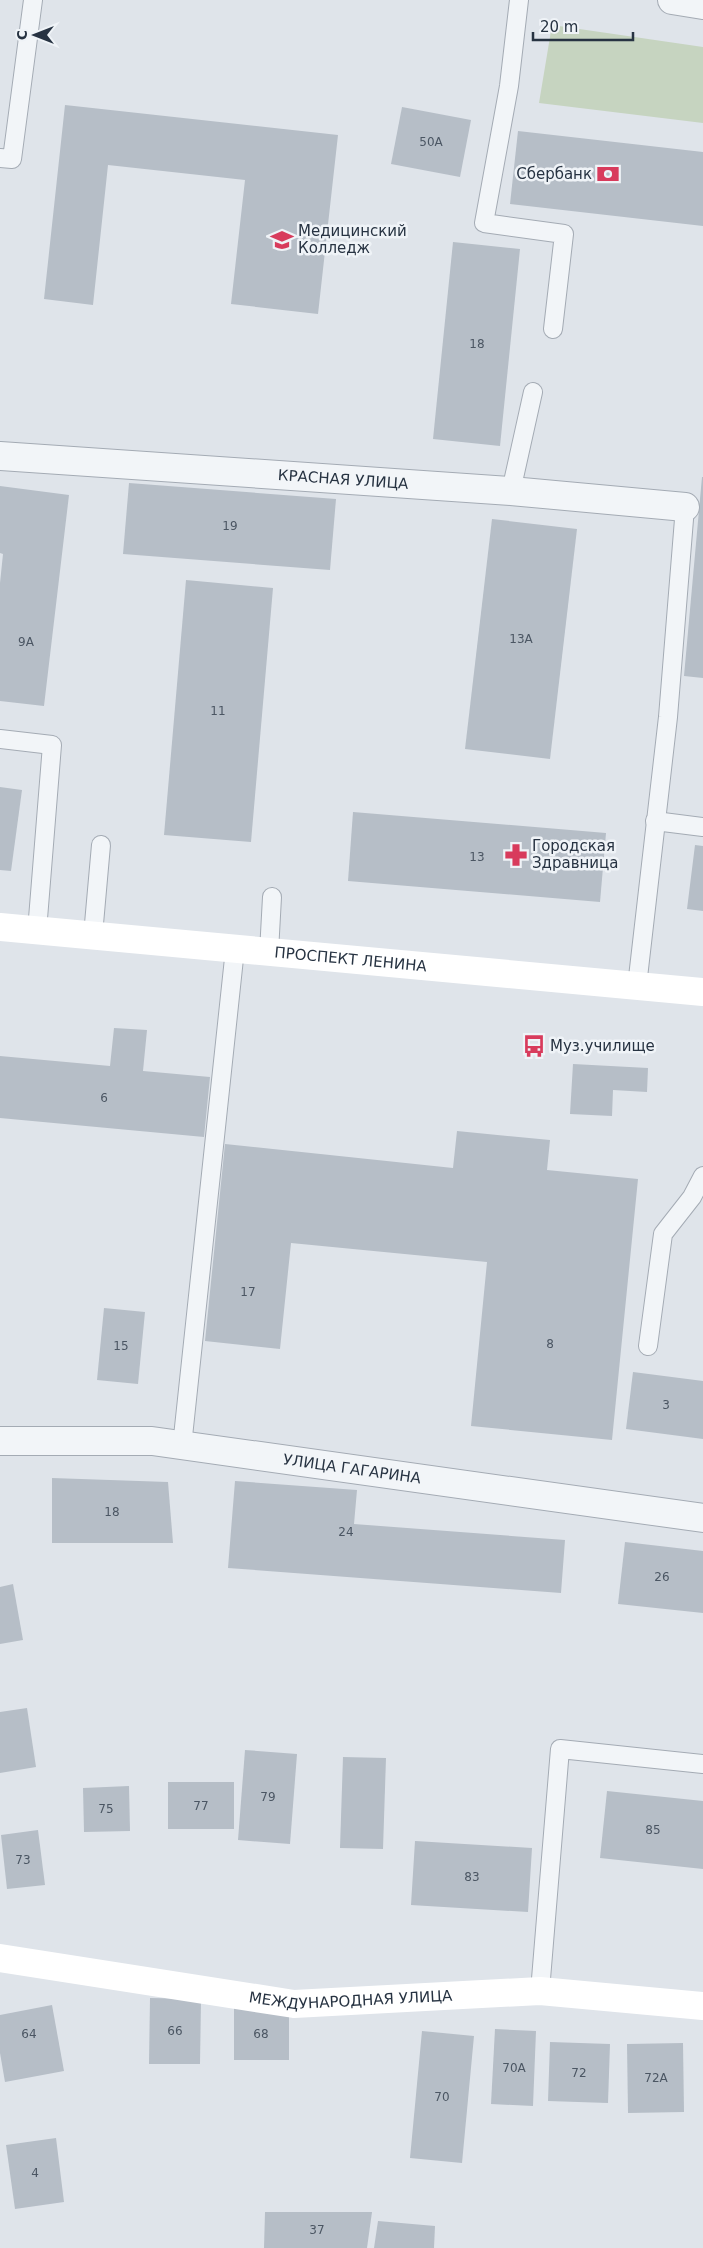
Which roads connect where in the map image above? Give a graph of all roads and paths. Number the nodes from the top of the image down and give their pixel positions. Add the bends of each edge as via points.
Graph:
1 (33, 0) edge
2 (519, 0) edge
3 (672, 0) edge
4 (703, 5) edge
5 (0, 158) edge
6 (553, 329) dead end
7 (533, 392) dead end
8 (0, 456) edge
9 (511, 491) junction
10 (685, 507) joint
11 (0, 739) edge
12 (654, 821) junction
13 (703, 827) edge
14 (102, 845) dead end
15 (272, 897) dead end
16 (0, 927) edge
17 (37, 931) junction
18 (93, 936) junction
19 (235, 949) junction
20 (269, 952) junction
21 (637, 986) junction
22 (703, 992) edge
23 (703, 1176) edge
24 (648, 1346) dead end
25 (0, 1441) edge
26 (182, 1446) junction
27 (703, 1518) edge
28 (703, 1764) edge
29 (0, 1958) edge
30 (540, 1991) junction
31 (703, 2006) edge

1 - 5 lane via 12,159
2 - 6 lane via 509,86 484,223 564,234
3 - 4 street
7 - 9 lane
8 - 9 street, КРАСНАЯ УЛИЦА
9 - 10 street, КРАСНАЯ УЛИЦА
10 - 12 lane via 668,717
11 - 17 lane via 52,745
12 - 13 lane
12 - 21 lane
14 - 18 lane
15 - 20 lane
16 - 17 main road, ПРОСПЕКТ ЛЕНИНА
17 - 18 main road, ПРОСПЕКТ ЛЕНИНА
18 - 19 main road, ПРОСПЕКТ ЛЕНИНА
19 - 20 main road, ПРОСПЕКТ ЛЕНИНА
19 - 26 lane
20 - 21 main road, ПРОСПЕКТ ЛЕНИНА
21 - 22 main road, ПРОСПЕКТ ЛЕНИНА
23 - 24 lane via 692,1197 663,1234
25 - 26 street, УЛИЦА ГАГАРИНА via 152,1441
26 - 27 street, УЛИЦА ГАГАРИНА
28 - 30 lane via 560,1749
29 - 30 main road, МЕЖДУНАРОДНАЯ УЛИЦА via 294,2004
30 - 31 main road, МЕЖДУНАРОДНАЯ УЛИЦА

